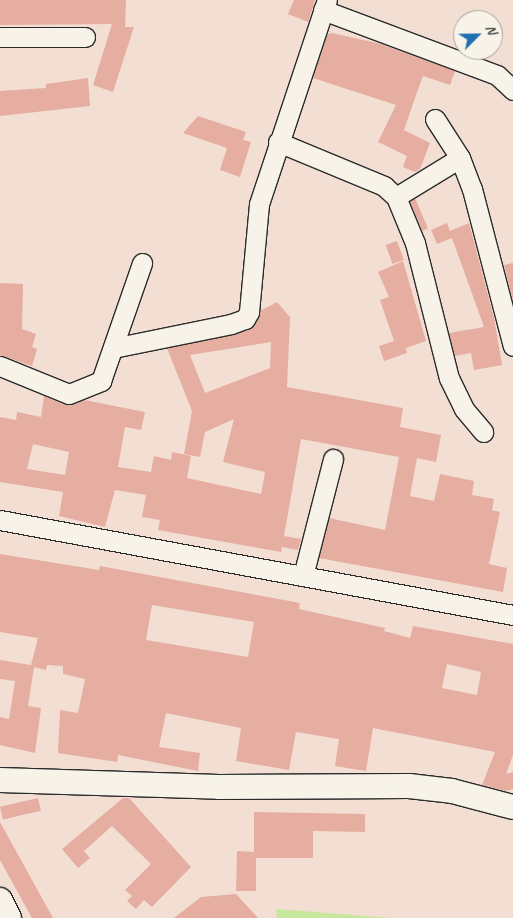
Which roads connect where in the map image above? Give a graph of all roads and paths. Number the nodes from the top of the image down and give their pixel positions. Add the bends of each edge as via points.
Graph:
1 (325, 5) edge
2 (0, 37) edge
3 (85, 37) dead end
4 (513, 90) edge
5 (435, 119) dead end
6 (278, 142) junction
7 (460, 158) junction
8 (396, 197) junction
9 (142, 263) dead end
10 (513, 346) edge
11 (113, 348) junction
12 (0, 366) edge
13 (483, 432) dead end
14 (333, 458) dead end
15 (0, 520) edge
16 (303, 576) junction
17 (513, 615) edge
18 (0, 780) edge
19 (513, 807) edge
20 (0, 900) edge
21 (9, 918) edge

1 - 4 street via 497,75
1 - 6 street
2 - 3 street
5 - 7 street
6 - 8 street via 384,186
6 - 11 street via 259,204 250,312 245,320
7 - 8 street
7 - 10 street via 482,222
8 - 13 street via 415,244 448,378 464,409
9 - 11 street
11 - 12 street via 104,377 76,394 49,388
14 - 16 street
15 - 16 street
16 - 17 street
18 - 19 main road via 219,787 409,786 452,792
20 - 21 main road

